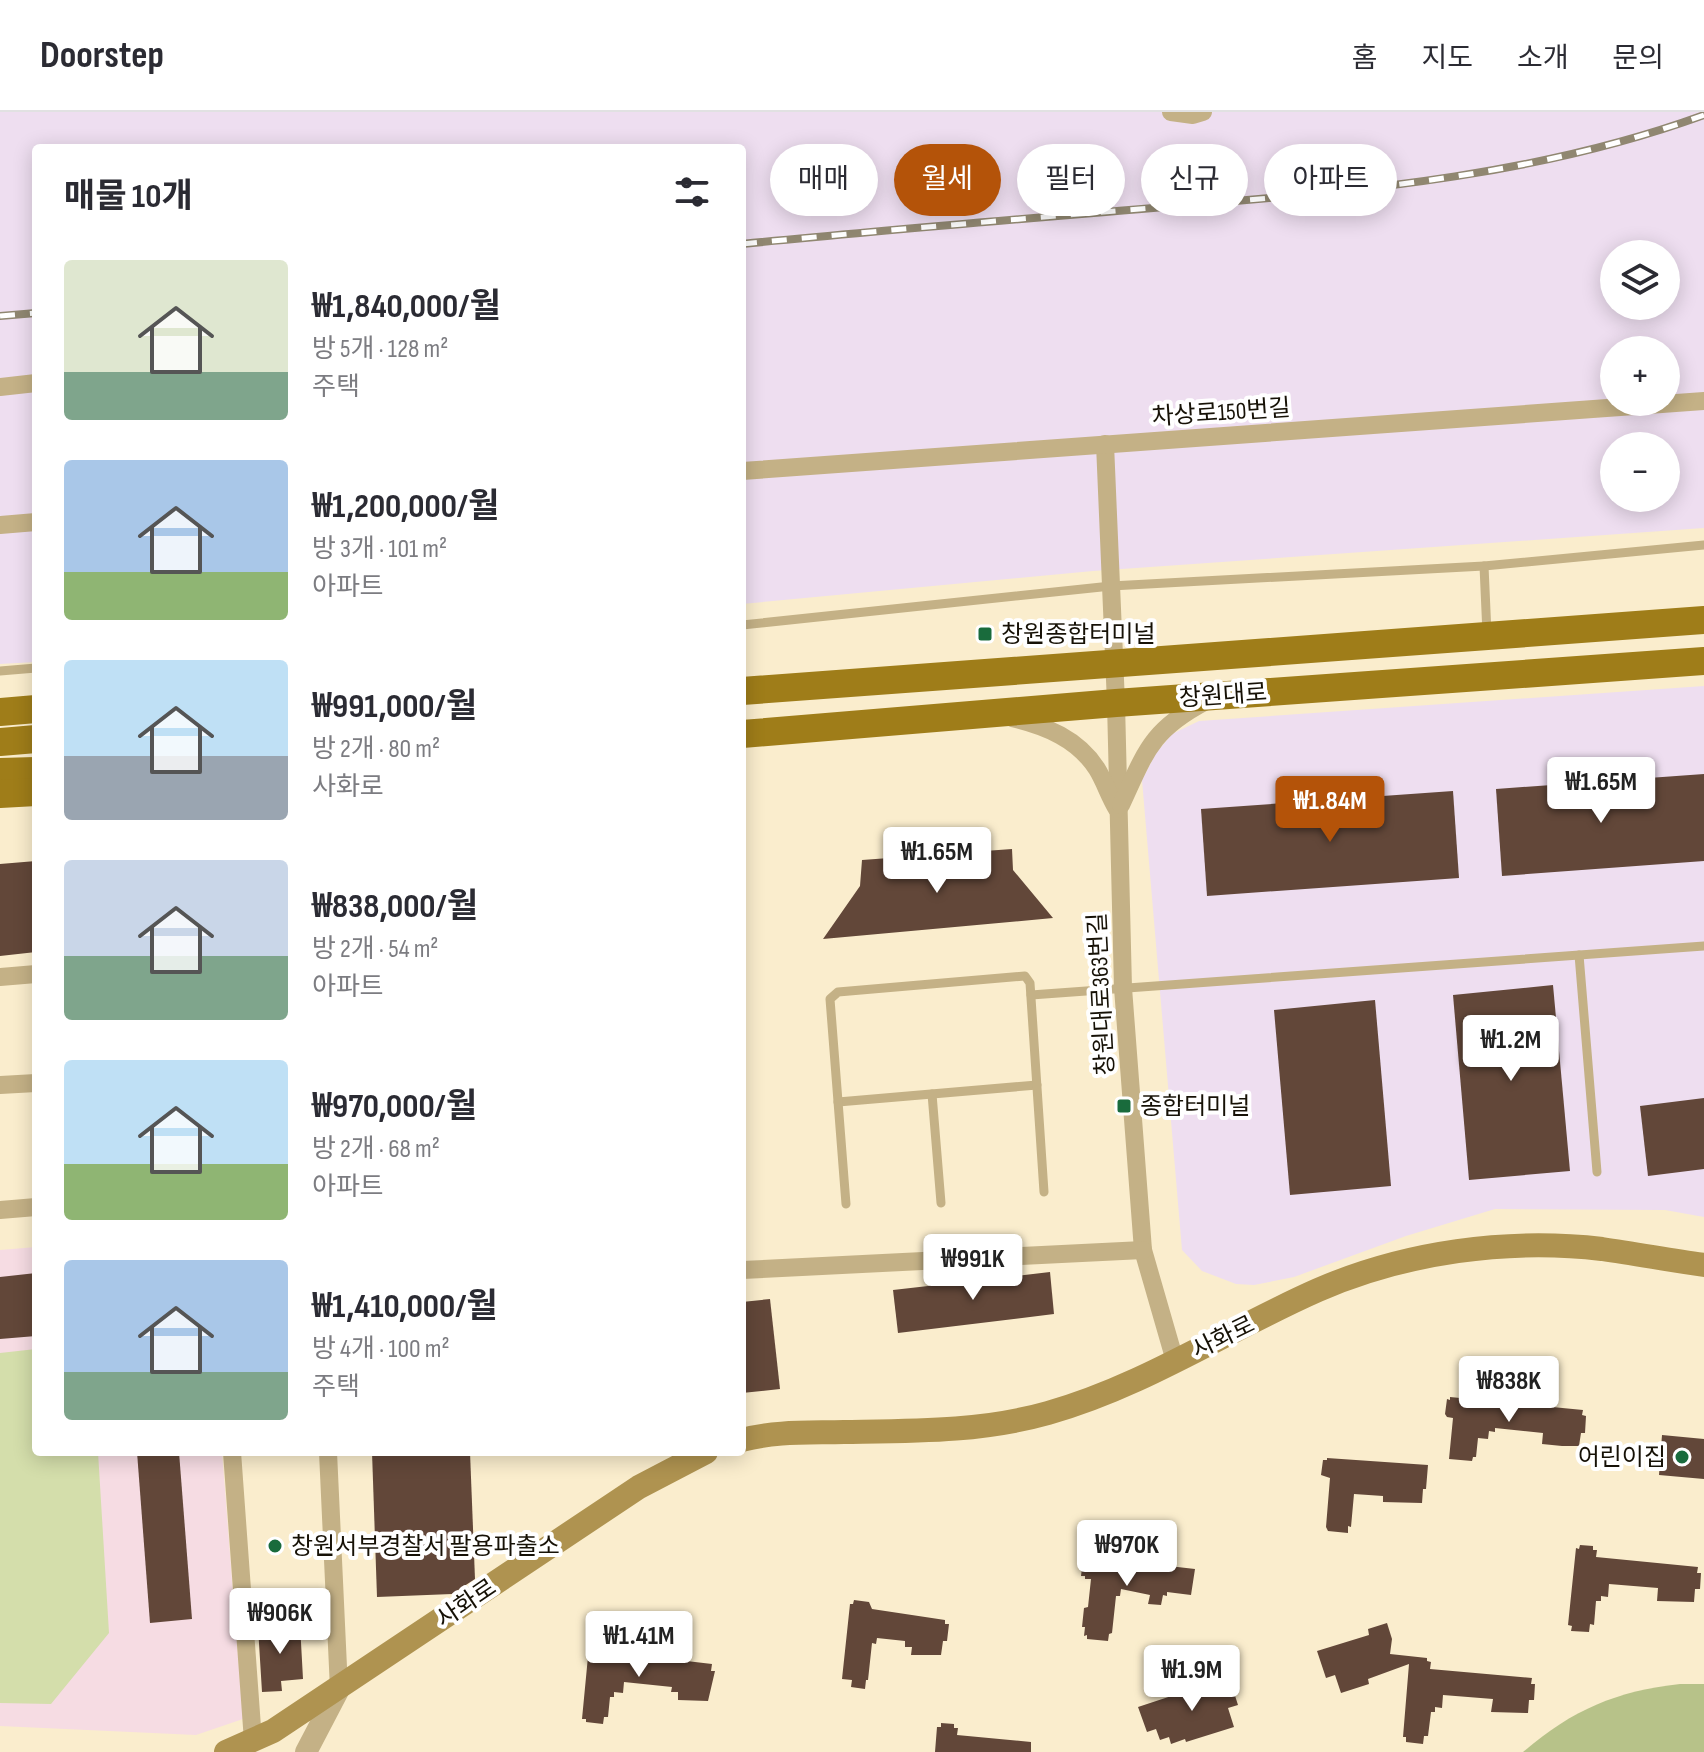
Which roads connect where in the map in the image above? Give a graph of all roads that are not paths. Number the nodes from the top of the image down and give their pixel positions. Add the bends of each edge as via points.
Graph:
1 (1171, 112) edge
2 (1203, 112) edge
3 (32, 383) edge
4 (0, 387) edge
5 (1704, 401) edge
6 (1105, 444) junction
7 (746, 471) edge
8 (32, 522) edge
9 (0, 525) edge
10 (1704, 545) edge
11 (1484, 566) junction
12 (1111, 586) junction
13 (1704, 620) edge
14 (746, 625) edge
15 (1488, 636) junction
16 (1704, 661) edge
17 (1114, 664) junction
18 (32, 668) edge
19 (0, 671) edge
20 (746, 691) edge
21 (1217, 695) junction
22 (1116, 703) junction
23 (32, 709) edge
24 (0, 712) edge
25 (994, 713) junction
26 (746, 734) edge
27 (32, 739) edge
28 (0, 742) edge
29 (32, 771) edge
30 (0, 772) edge
31 (32, 792) edge
32 (0, 794) edge
33 (1119, 811) junction
34 (1704, 946) edge
35 (1579, 955) junction
36 (32, 974) edge
37 (0, 977) edge
38 (1123, 988) junction
39 (1031, 995) junction
40 (32, 1083) edge
41 (0, 1085) edge
42 (1037, 1085) junction
43 (932, 1094) junction
44 (838, 1102) junction
45 (1597, 1172) dead end
46 (1044, 1192) dead end
47 (941, 1203) dead end
48 (846, 1204) dead end
49 (32, 1207) edge
50 (0, 1210) edge
51 (1143, 1250) junction
52 (1704, 1265) edge
53 (746, 1270) edge
54 (1175, 1361) junction
55 (746, 1439) edge
56 (232, 1456) edge
57 (328, 1456) edge
58 (698, 1456) edge
59 (339, 1689) junction
60 (253, 1741) junction
61 (226, 1752) edge
62 (306, 1752) edge

1 - 2 street
3 - 4 street
5 - 6 street, 차상로150번길
6 - 7 street, 차상로150번길
6 - 12 street, 창원대로363번길
8 - 9 street
10 - 11 lane
11 - 12 lane
11 - 15 lane
12 - 14 lane
12 - 17 street, 창원대로363번길
13 - 15 main road, 창원대로
15 - 17 main road, 창원대로
16 - 21 main road, 창원대로
17 - 20 main road, 창원대로
17 - 22 street, 창원대로363번길
18 - 19 lane
21 - 22 main road, 창원대로
21 - 33 street, 창원대로363번길 via 1169,722 1152,742
22 - 25 main road, 창원대로
22 - 33 street, 창원대로363번길
23 - 24 main road
25 - 26 main road, 창원대로
25 - 33 street, 창원대로363번길 via 1038,724 1074,744 1097,770
27 - 28 main road
29 - 30 main road
31 - 32 main road
33 - 38 street, 창원대로363번길
34 - 35 lane
35 - 38 lane
35 - 45 lane
36 - 37 street
38 - 39 lane
38 - 51 street, 창원대로363번길
39 - 42 lane
39 - 44 lane via 1025,976 838,992 830,999
40 - 41 street
42 - 43 lane
42 - 46 lane
43 - 44 lane
43 - 47 lane
44 - 48 lane
49 - 50 street
51 - 53 street
51 - 54 street, 창원대로363번길
52 - 54 main road, 사화로 via 1550,1246 1424,1258 1318,1290
54 - 55 main road, 사화로 via 1113,1392 997,1425
56 - 60 street
57 - 59 street
58 - 59 main road, 사화로 via 639,1487
59 - 60 main road, 사화로
59 - 62 street
60 - 61 main road, 사화로

